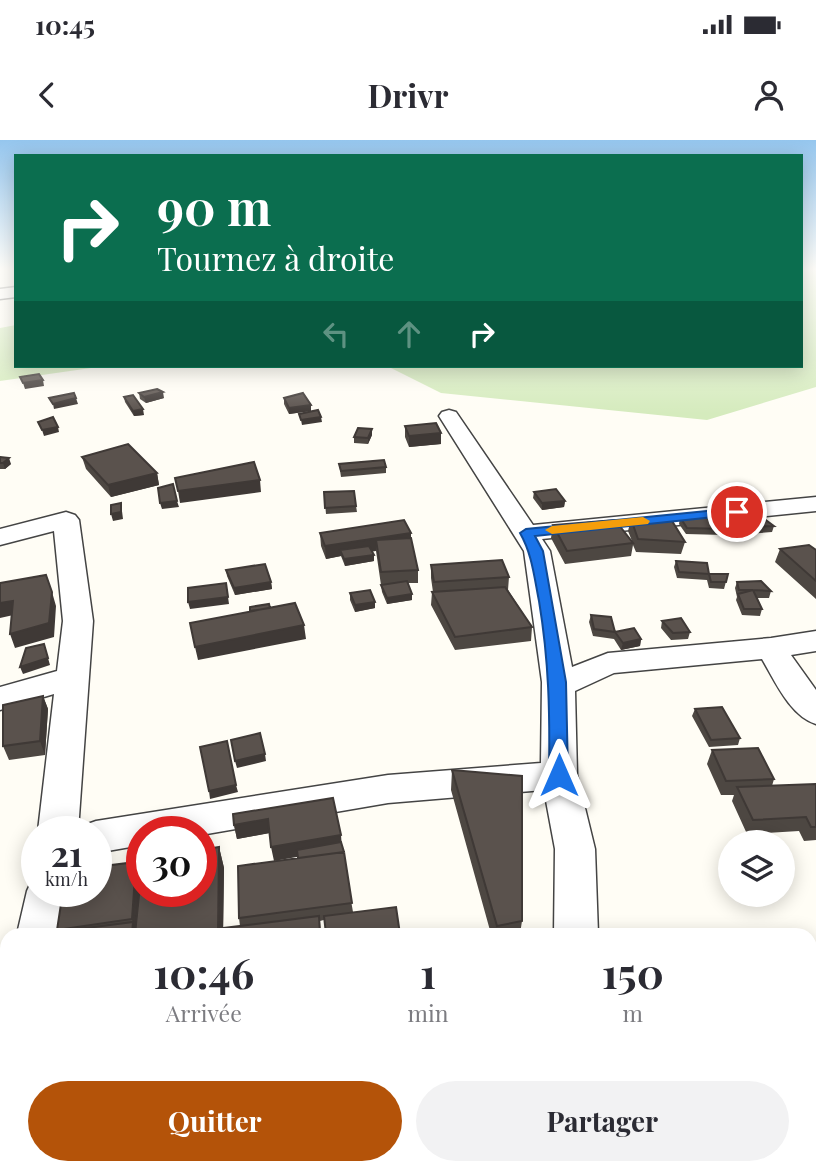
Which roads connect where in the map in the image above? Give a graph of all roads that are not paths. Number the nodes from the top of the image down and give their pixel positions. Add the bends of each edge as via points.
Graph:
1 (449, 416) dead end
2 (816, 504) edge
3 (526, 533) junction
4 (0, 537) edge
5 (816, 641) edge
6 (553, 642) junction
7 (771, 648) junction
8 (608, 663) junction
9 (73, 677) junction
10 (558, 686) junction
11 (0, 699) edge
12 (816, 712) edge
13 (559, 775) junction
14 (59, 816) edge
15 (112, 834) edge
16 (45, 907) edge
17 (40, 928) edge
18 (576, 928) edge

1 - 3 street
2 - 3 street
3 - 6 street via 537,551
4 - 9 street via 66,520 78,621
5 - 7 street
6 - 8 street
6 - 10 street
7 - 8 street
7 - 12 street
8 - 10 street
9 - 11 street
9 - 14 street
10 - 13 street
13 - 15 street via 388,789
13 - 18 street via 575,849
16 - 17 street

